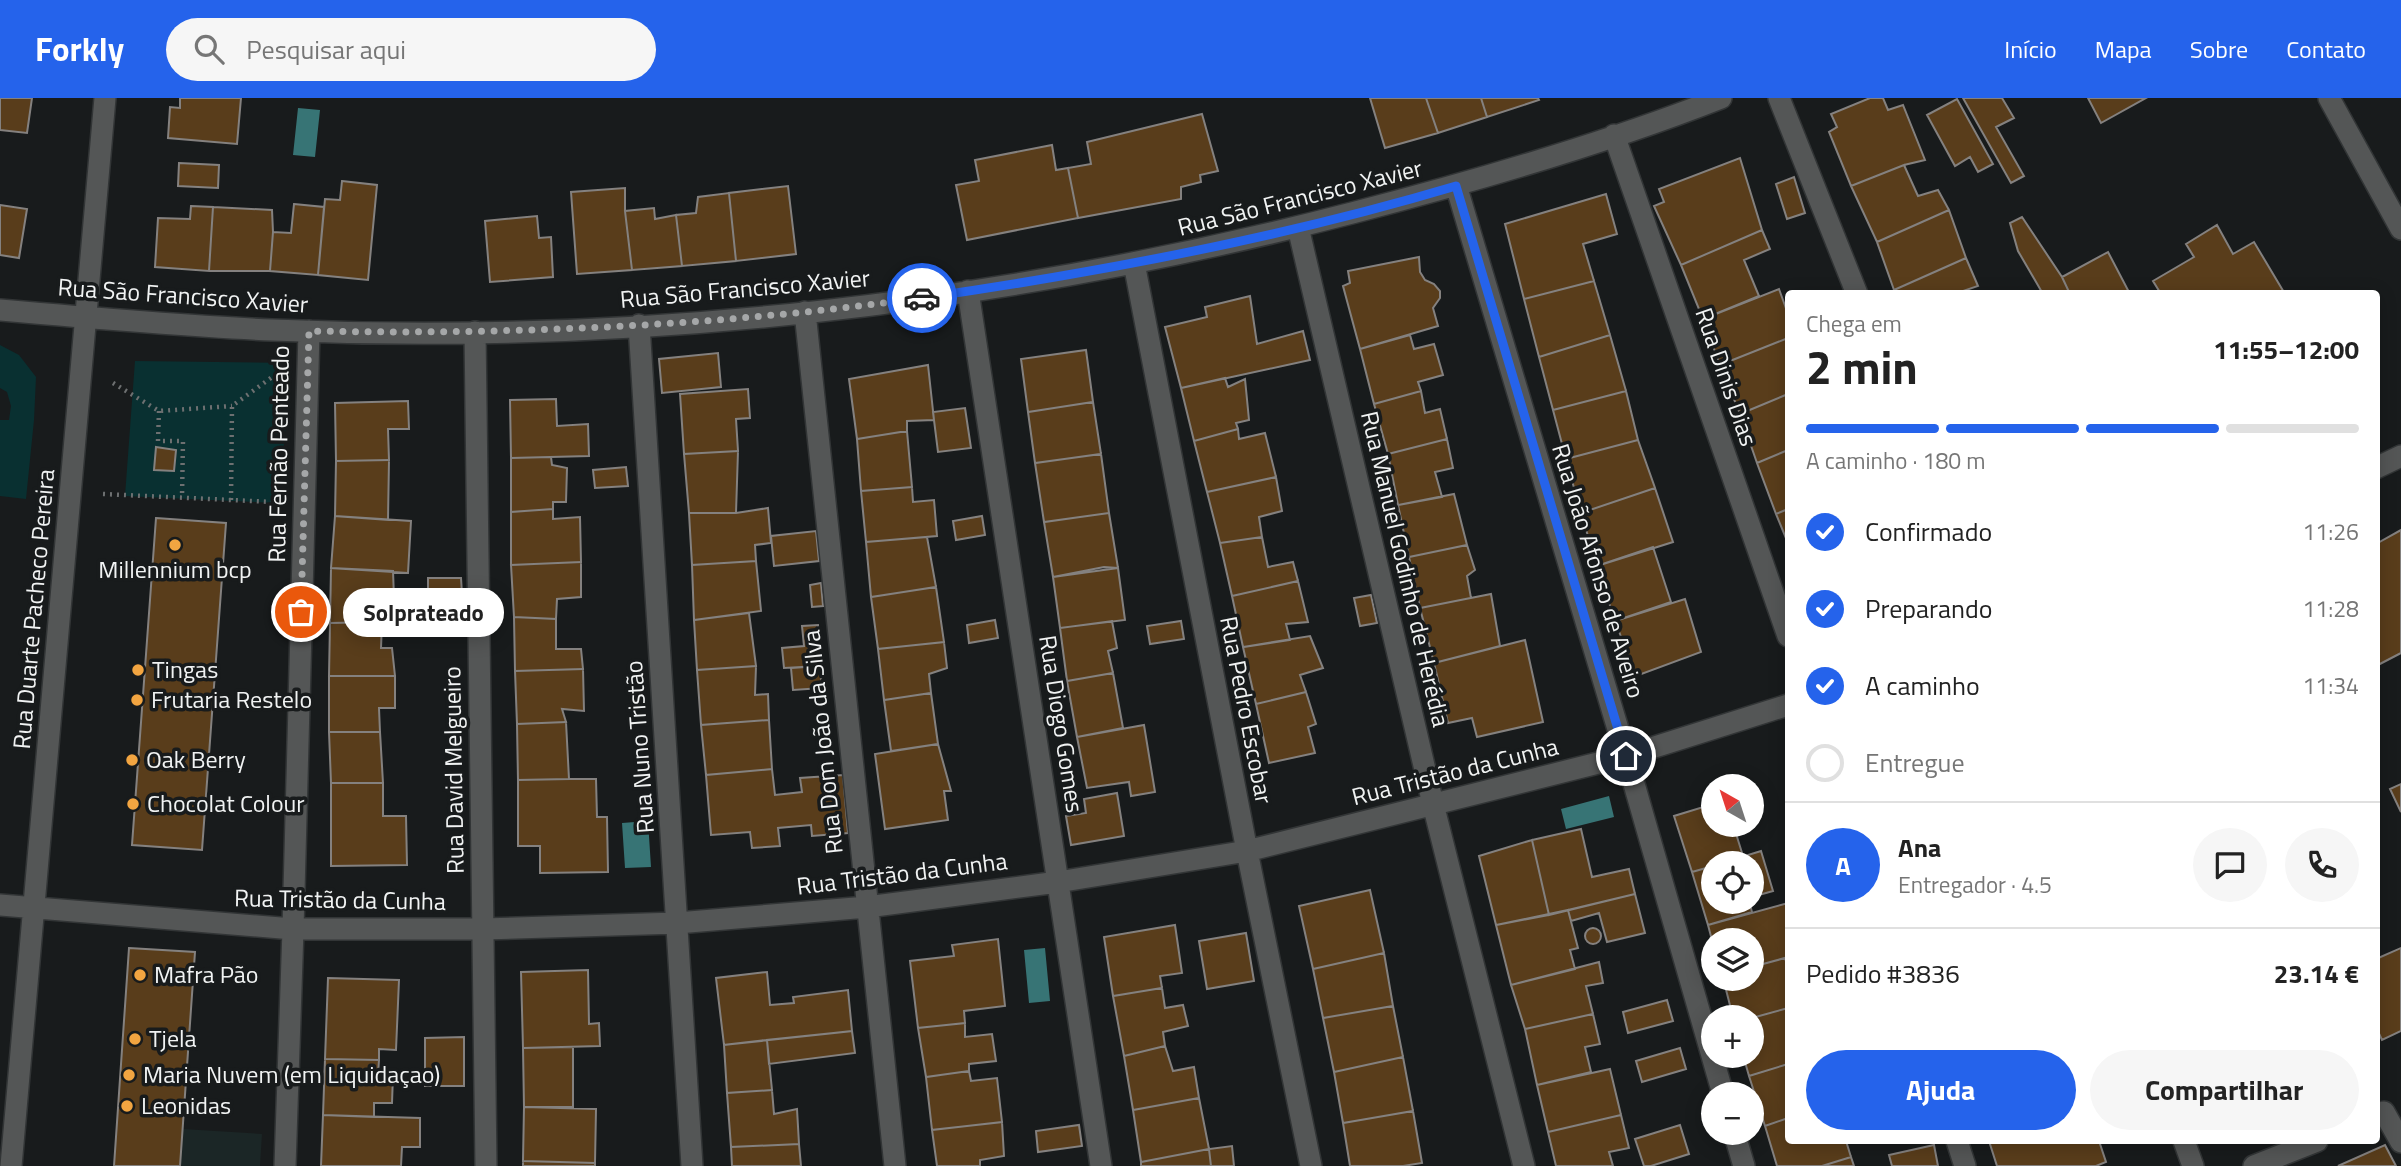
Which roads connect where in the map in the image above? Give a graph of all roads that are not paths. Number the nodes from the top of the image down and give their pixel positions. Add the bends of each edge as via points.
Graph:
1 (105, 98) edge
2 (1721, 98) edge
3 (1779, 98) edge
4 (2329, 98) edge
5 (1614, 135) junction
6 (1456, 186) junction
7 (1298, 227) junction
8 (2401, 229) edge
9 (1134, 263) junction
10 (1855, 290) edge
11 (968, 291) junction
12 (0, 310) edge
13 (805, 312) junction
14 (86, 316) junction
15 (639, 325) junction
16 (309, 331) junction
17 (475, 332) junction
18 (2401, 456) edge
19 (2380, 466) edge
20 (1785, 627) edge
21 (1785, 706) edge
22 (1626, 756) junction
23 (1433, 804) junction
24 (1247, 851) junction
25 (1058, 882) junction
26 (0, 905) edge
27 (867, 907) junction
28 (34, 910) junction
29 (677, 923) junction
30 (293, 929) junction
31 (482, 929) junction
32 (1720, 1082) edge
33 (2387, 1110) edge
34 (2401, 1142) edge
35 (1958, 1144) edge
36 (2185, 1144) edge
37 (2309, 1144) edge
38 (1738, 1145) edge
39 (11, 1166) edge
40 (285, 1166) edge
41 (486, 1166) edge
42 (692, 1166) edge
43 (895, 1166) edge
44 (1101, 1166) edge
45 (1311, 1166) edge
46 (1524, 1166) edge
47 (1744, 1166) edge
48 (1965, 1166) edge
49 (2193, 1166) edge
50 (2254, 1166) edge

1 - 14 street, Rua Duarte Pacheco Pereira
2 - 5 street, Rua São Francisco Xavier
3 - 10 street
4 - 8 street
5 - 6 street, Rua São Francisco Xavier
5 - 20 street, Rua Dinis Dias
6 - 7 street, Rua São Francisco Xavier
6 - 22 street, Rua João Afonso de Aveiro
7 - 9 street, Rua São Francisco Xavier
7 - 23 street, Rua Manuel Godinho de Herédia
9 - 11 street, Rua São Francisco Xavier
9 - 24 street, Rua Pedro Escobar
11 - 13 street, Rua São Francisco Xavier
11 - 25 street, Rua Diogo Gomes
12 - 14 street, Rua São Francisco Xavier
13 - 15 street, Rua São Francisco Xavier
13 - 27 street, Rua Dom João da Silva
14 - 16 street, Rua São Francisco Xavier
14 - 28 street, Rua Duarte Pacheco Pereira
15 - 17 street, Rua São Francisco Xavier
15 - 29 street, Rua Nuno Tristão
16 - 17 street, Rua São Francisco Xavier
16 - 30 street, Rua Fernão Penteado
17 - 31 street, Rua David Melgueiro
18 - 19 street
21 - 22 street, Rua Tristão da Cunha
22 - 23 street, Rua Tristão da Cunha
22 - 32 street, Rua João Afonso de Aveiro
23 - 24 street, Rua Tristão da Cunha
23 - 46 street, Rua Manuel Godinho de Herédia
24 - 25 street, Rua Tristão da Cunha
24 - 45 street, Rua Pedro Escobar
25 - 27 street, Rua Tristão da Cunha
25 - 44 street, Rua Diogo Gomes
26 - 28 street, Rua Tristão da Cunha
27 - 29 street, Rua Tristão da Cunha
27 - 43 street, Rua Dom João da Silva
28 - 30 street, Rua Tristão da Cunha
28 - 39 street, Rua Duarte Pacheco Pereira
29 - 31 street, Rua Tristão da Cunha
29 - 42 street, Rua Nuno Tristão
30 - 31 street, Rua Tristão da Cunha
30 - 40 street, Rua Fernão Penteado
31 - 41 street, Rua David Melgueiro
33 - 34 street
35 - 48 street
36 - 49 street
37 - 50 street
38 - 47 street

